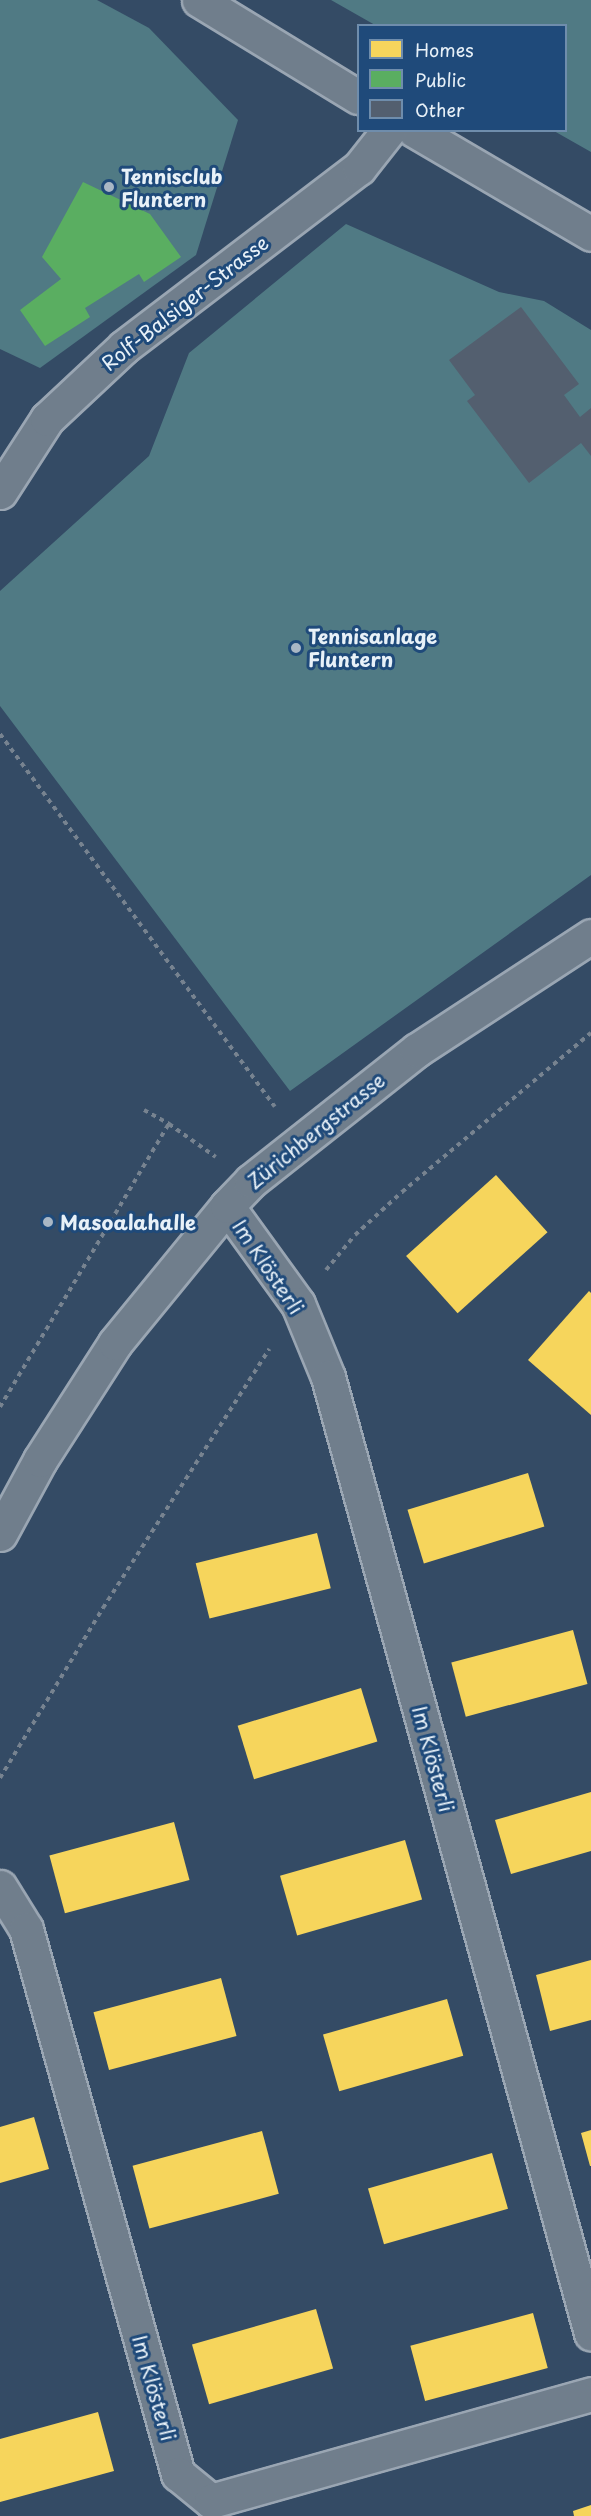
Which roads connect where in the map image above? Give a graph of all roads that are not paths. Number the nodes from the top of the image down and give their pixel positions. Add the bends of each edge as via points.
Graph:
1 (198, 0) edge
2 (357, 97) edge
3 (386, 132) edge
4 (417, 132) edge
5 (591, 234) edge
6 (0, 492) edge
7 (591, 936) edge
8 (227, 1206) junction
9 (0, 1534) edge
10 (0, 1887) edge
11 (591, 2333) edge
12 (591, 2394) edge

1 - 2 street
3 - 6 street, Rolf-Balsiger-Strasse via 359,168 115,355 47,419
4 - 5 street
7 - 8 street, Zürichbergstrasse via 417,1050 251,1181
8 - 9 street, Zürichbergstrasse via 115,1343 40,1460
8 - 11 street, Im Klösterli via 298,1304 328,1377
10 - 12 street, Im Klösterli via 26,1929 178,2474 211,2501

